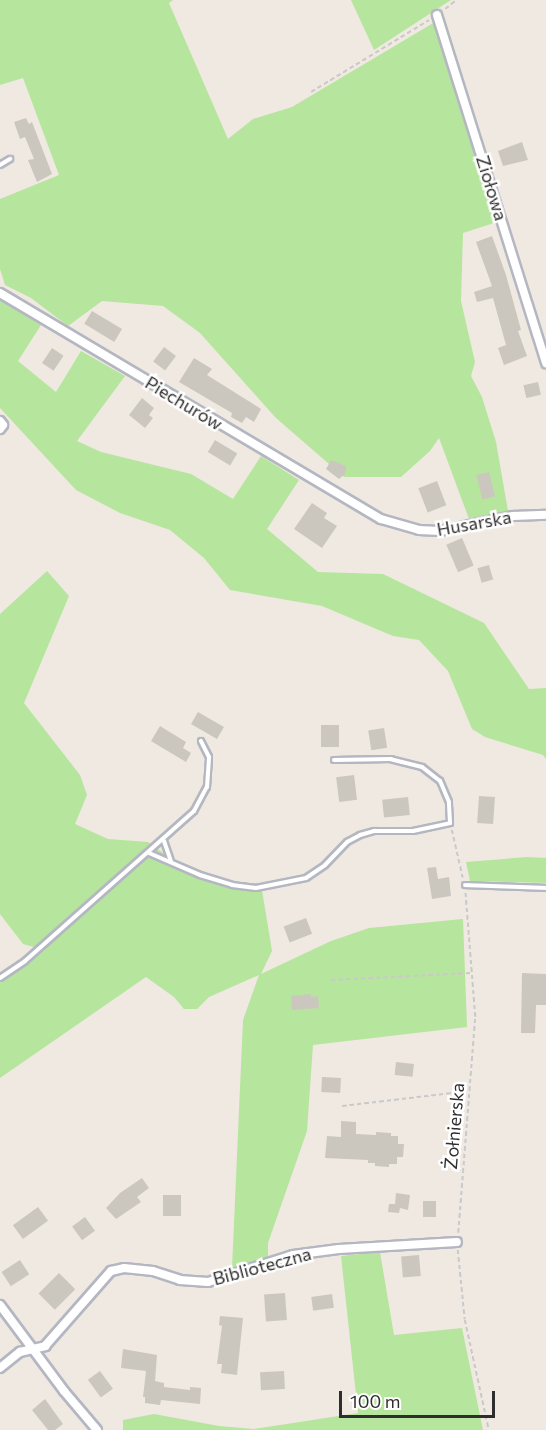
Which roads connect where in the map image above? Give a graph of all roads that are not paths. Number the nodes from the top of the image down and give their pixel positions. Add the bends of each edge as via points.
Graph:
1 (437, 15) road end
2 (10, 159) dead end
3 (0, 165) edge
4 (0, 293) edge
5 (546, 363) edge
6 (0, 421) edge
7 (0, 429) edge
8 (369, 513) joint
9 (546, 515) edge
10 (201, 741) dead end
11 (334, 760) dead end
12 (164, 841) junction
13 (149, 853) junction
14 (171, 861) junction
15 (465, 885) road end
16 (546, 888) edge
17 (0, 978) edge
18 (457, 1242) road end
19 (0, 1305) edge
20 (33, 1349) junction
21 (0, 1368) edge
22 (97, 1430) edge

1 - 5 street, Ziołowa
2 - 3 lane
4 - 8 street, Piechurów
6 - 7 street
8 - 9 street, Husarska via 395,524 440,531 513,516
10 - 12 lane via 209,757 207,787 194,811
11 - 14 lane via 391,759 422,767 440,781 449,802 450,823 413,831 360,835 306,878 279,885 232,885
12 - 13 lane
12 - 14 lane
13 - 14 lane
13 - 17 lane
15 - 16 lane
18 - 20 street, Biblioteczna via 314,1251 208,1282 180,1280 153,1270 111,1271 45,1346
19 - 20 street
20 - 21 street, Biblioteczna via 20,1352
20 - 22 street

